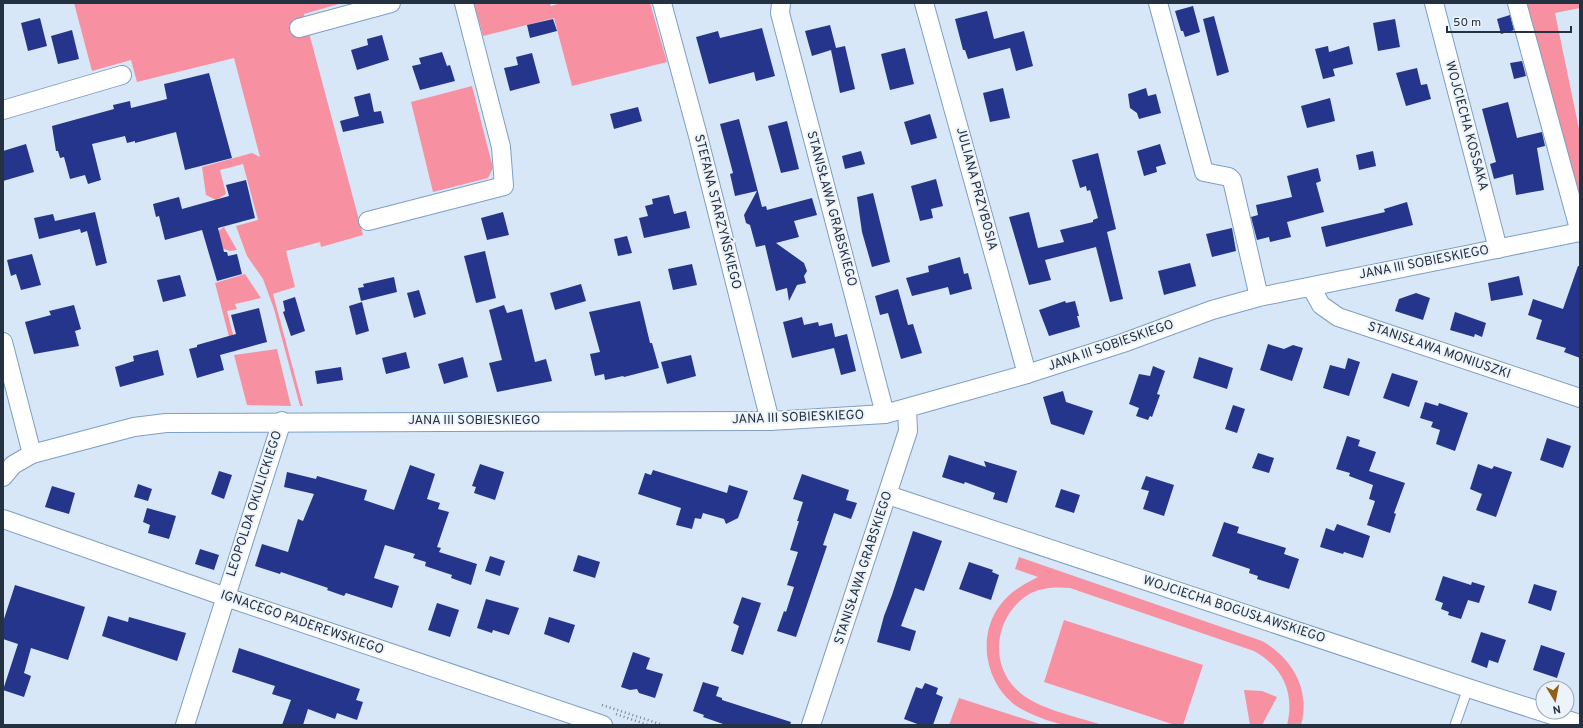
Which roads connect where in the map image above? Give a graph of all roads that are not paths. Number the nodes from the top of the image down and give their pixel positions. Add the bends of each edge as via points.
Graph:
1 (391, 3) edge
2 (464, 3) edge
3 (662, 3) edge
4 (781, 3) edge
5 (924, 3) edge
6 (1158, 3) edge
7 (1434, 3) edge
8 (1517, 3) edge
9 (299, 28) dead end
10 (122, 75) dead end
11 (3, 110) edge
12 (368, 221) dead end
13 (1580, 232) edge
14 (1498, 249) junction
15 (1311, 287) junction
16 (1259, 297) junction
17 (3, 342) edge
18 (1027, 374) junction
19 (1580, 398) edge
20 (907, 409) junction
21 (885, 414) junction
22 (282, 421) junction
23 (770, 421) junction
24 (32, 454) junction
25 (3, 477) edge
26 (888, 495) junction
27 (3, 519) edge
28 (226, 598) junction
29 (1468, 688) junction
30 (1580, 724) edge
31 (185, 725) edge
32 (603, 725) edge
33 (811, 725) edge
34 (1456, 725) edge

1 - 9 street
2 - 12 street via 501,147 504,186
3 - 23 street, STEFANA STARZYŃSKIEGO
4 - 21 street, STANISŁAWA GRABSKIEGO via 780,13
5 - 18 street, JULIANA PRZYBOSIA
6 - 16 street via 1204,172 1229,176 1232,180
7 - 14 street, WOJCIECHA KOSSAKA
8 - 13 street
10 - 11 street
13 - 14 street, JANA III SOBIESKIEGO
14 - 15 street, JANA III SOBIESKIEGO via 1350,277
15 - 16 street, JANA III SOBIESKIEGO
15 - 19 street, STANISŁAWA MONIUSZKI via 1321,305 1338,317
16 - 18 street, JANA III SOBIESKIEGO via 1212,310
17 - 24 street
18 - 20 street, JANA III SOBIESKIEGO
20 - 21 street, JANA III SOBIESKIEGO
20 - 26 street, STANISŁAWA GRABSKIEGO via 908,431
21 - 23 street, JANA III SOBIESKIEGO
22 - 23 street, JANA III SOBIESKIEGO
22 - 24 street, JANA III SOBIESKIEGO via 166,423 134,428
22 - 28 street, LEOPOLDA OKULICKIEGO
24 - 25 street, JANA III SOBIESKIEGO via 13,466
26 - 29 street, WOJCIECHA BOGUSŁAWSKIEGO
26 - 33 street, STANISŁAWA GRABSKIEGO
27 - 28 street, IGNACEGO PADEREWSKIEGO
28 - 31 street, LEOPOLDA OKULICKIEGO
28 - 32 street, IGNACEGO PADEREWSKIEGO
29 - 30 street, WOJCIECHA BOGUSŁAWSKIEGO
29 - 34 lane

